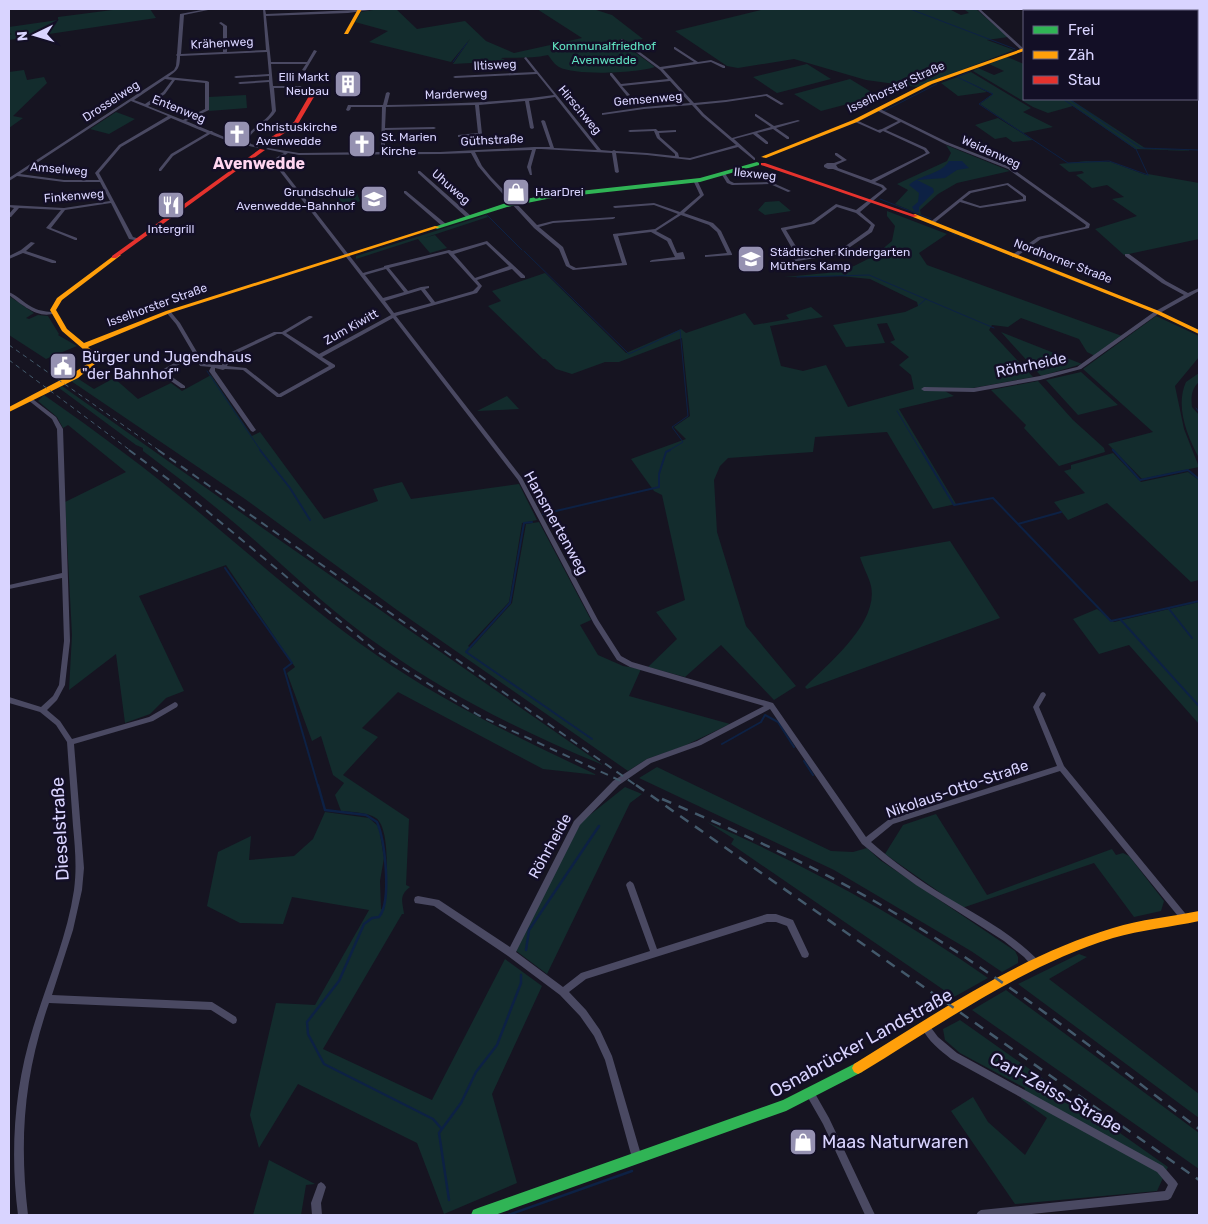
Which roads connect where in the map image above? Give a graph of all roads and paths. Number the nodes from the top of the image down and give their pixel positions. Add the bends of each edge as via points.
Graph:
1 (211, 9) edge
2 (264, 9) edge
3 (375, 9) edge
4 (978, 9) edge
5 (359, 10) edge
6 (264, 15) junction
7 (221, 23) dead end
8 (346, 33) dead end
9 (622, 40) dead end
10 (675, 48) dead end
11 (1023, 49) edge
12 (267, 51) junction
13 (315, 51) dead end
14 (225, 53) junction
15 (178, 55) junction
16 (526, 58) dead end
17 (269, 63) junction
18 (308, 63) junction
19 (698, 63) junction
20 (724, 67) dead end
21 (660, 68) junction
22 (304, 70) dead end
23 (536, 73) junction
24 (611, 74) dead end
25 (270, 75) junction
26 (236, 77) dead end
27 (455, 77) dead end
28 (165, 78) junction
29 (174, 79) junction
30 (671, 80) junction
31 (270, 81) junction
32 (240, 83) dead end
33 (620, 85) junction
34 (271, 87) junction
35 (300, 87) dead end
36 (315, 90) dead end
37 (388, 93) dead end
38 (628, 95) dead end
39 (556, 96) junction
40 (131, 100) junction
41 (527, 100) junction
42 (477, 104) junction
43 (782, 104) dead end
44 (145, 106) junction
45 (385, 106) junction
46 (694, 106) junction
47 (877, 109) junction
48 (348, 110) dead end
49 (603, 114) dead end
50 (756, 115) dead end
51 (171, 116) junction
52 (184, 121) junction
53 (544, 121) dead end
54 (798, 121) dead end
55 (855, 121) junction
56 (901, 121) junction
57 (774, 127) junction
58 (434, 128) dead end
59 (532, 128) dead end
60 (384, 129) junction
61 (883, 130) junction
62 (630, 131) dead end
63 (675, 131) dead end
64 (877, 131) junction
65 (210, 132) junction
66 (657, 132) junction
67 (754, 133) junction
68 (459, 136) dead end
69 (897, 137) junction
70 (788, 138) dead end
71 (731, 139) junction
72 (248, 140) junction
73 (767, 143) dead end
74 (737, 146) junction
75 (264, 147) junction
76 (534, 148) junction
77 (553, 149) junction
78 (600, 151) junction
79 (614, 151) junction
80 (284, 152) junction
81 (473, 152) junction
82 (383, 153) junction
83 (836, 154) dead end
84 (677, 157) junction
85 (760, 161) junction
86 (160, 170) dead end
87 (418, 172) dead end
88 (617, 172) dead end
89 (723, 173) junction
90 (531, 174) dead end
91 (16, 175) junction
92 (9, 180) edge
93 (696, 180) junction
94 (100, 181) junction
95 (871, 182) junction
96 (789, 191) dead end
97 (405, 192) dead end
98 (960, 200) junction
99 (871, 201) junction
100 (112, 202) junction
101 (514, 204) junction
102 (9, 206) edge
103 (17, 207) junction
104 (615, 207) dead end
105 (64, 209) junction
106 (681, 212) junction
107 (857, 212) junction
108 (9, 216) edge
109 (470, 217) junction
110 (613, 218) dead end
111 (931, 223) junction
112 (444, 225) junction
113 (536, 227) junction
114 (653, 231) junction
115 (75, 239) dead end
116 (138, 240) junction
117 (33, 243) dead end
118 (23, 251) junction
119 (452, 253) junction
120 (349, 255) junction
121 (1127, 255) dead end
122 (707, 256) dead end
123 (1014, 256) junction
124 (9, 258) edge
125 (801, 259) junction
126 (652, 261) dead end
127 (54, 262) dead end
128 (775, 264) dead end
129 (386, 267) junction
130 (512, 267) junction
131 (363, 274) junction
132 (523, 277) dead end
133 (475, 279) junction
134 (1199, 289) edge
135 (9, 293) edge
136 (407, 293) junction
137 (1187, 295) junction
138 (382, 300) junction
139 (434, 303) junction
140 (168, 312) junction
141 (1157, 312) junction
142 (53, 313) junction
143 (394, 315) junction
144 (311, 317) dead end
145 (283, 332) junction
146 (1199, 332) edge
147 (85, 344) junction
148 (195, 354) junction
149 (318, 356) junction
150 (213, 368) junction
151 (224, 368) junction
152 (183, 387) dead end
153 (924, 389) dead end
154 (30, 399) junction
155 (9, 410) edge
156 (253, 430) dead end
157 (66, 575) junction
158 (9, 588) edge
159 (1043, 695) dead end
160 (9, 700) edge
161 (175, 705) dead end
162 (771, 705) junction
163 (42, 710) junction
164 (70, 742) junction
165 (1061, 768) junction
166 (865, 842) junction
167 (630, 885) dead end
168 (418, 900) dead end
169 (1199, 916) edge
170 (1185, 918) junction
171 (511, 953) junction
172 (655, 953) junction
173 (805, 954) dead end
174 (1036, 964) junction
175 (563, 992) junction
176 (47, 999) junction
177 (233, 1020) dead end
178 (926, 1028) junction
179 (810, 1094) junction
180 (638, 1160) junction
181 (321, 1187) dead end
182 (23, 1215) edge
183 (317, 1215) edge
184 (478, 1215) edge
185 (870, 1215) edge
186 (981, 1215) edge

1 - 15 street, Drosselweg via 182,14
2 - 6 street
3 - 5 street
4 - 11 street
5 - 6 street
5 - 8 street
6 - 12 street
7 - 14 street via 225,26
9 - 21 street
10 - 19 street
11 - 47 street, Isselhorster Straße via 930,83
12 - 14 street, Krähenweg
12 - 17 street
13 - 18 street
14 - 15 street, Krähenweg
15 - 28 street, Drosselweg via 177,68
16 - 23 street, Hirschweg
17 - 18 street
17 - 25 street
18 - 22 street
19 - 20 street via 711,61
19 - 21 street
21 - 30 street
23 - 27 street, Iltisweg
23 - 39 street, Hirschweg
24 - 33 street
25 - 26 street
25 - 31 street
28 - 29 street
28 - 40 street, Drosselweg
29 - 44 street via 164,93
29 - 52 street via 207,82 207,110
30 - 33 street
30 - 46 street
31 - 32 street
31 - 34 street
33 - 38 street
34 - 35 street
34 - 72 street via 273,114 253,131
36 - 75 street via 296,123
37 - 45 street
39 - 41 street, Marderweg
39 - 78 street, Hirschweg
40 - 44 street, Entenweg
40 - 91 street, Drosselweg
41 - 42 street, Marderweg
41 - 59 street
42 - 45 street, Marderweg
42 - 68 street via 480,134
43 - 46 street, Gemsenweg via 767,95
44 - 51 street, Entenweg
45 - 48 street, Marderweg via 349,106
45 - 60 street
46 - 49 street, Gemsenweg
46 - 71 street
47 - 55 street, Isselhorster Straße
47 - 56 street, Weidenweg
50 - 57 street
51 - 52 street, Entenweg
51 - 94 street via 120,146 97,174
52 - 65 street, Entenweg
53 - 77 street
54 - 57 street
55 - 64 street
55 - 85 street, Isselhorster Straße
56 - 61 street
56 - 123 street, Weidenweg via 1009,168 1088,227 1040,238
57 - 67 street
57 - 70 street
58 - 60 street
60 - 82 street
61 - 64 street
61 - 69 street
62 - 66 street
63 - 66 street
64 - 69 street via 890,138
65 - 72 street, Entenweg via 228,140
65 - 86 street via 172,155
66 - 84 street
67 - 71 street
67 - 73 street
69 - 95 street via 928,153
71 - 74 street
72 - 75 street, Güthstraße via 250,144
74 - 84 street, Güthstraße via 695,158
74 - 85 street
75 - 80 street, Güthstraße
75 - 116 street
76 - 77 street, Güthstraße
76 - 81 street, Güthstraße
76 - 90 street via 529,167
77 - 78 street, Güthstraße
78 - 79 street, Güthstraße
79 - 84 street, Güthstraße
79 - 88 street
80 - 82 street, Güthstraße
80 - 120 street, Hansmertenweg via 277,159 277,165
81 - 82 street, Güthstraße
81 - 101 street via 480,166
83 - 95 street via 845,160 835,166
85 - 89 street, Isselhorster Straße
85 - 99 street, Nordhorner Straße
87 - 109 street, Uhuweg
89 - 93 street, Isselhorster Straße
89 - 96 street, Ilexweg via 733,184 771,183
91 - 92 street, Drosselweg
91 - 94 street, Amselweg via 64,181
93 - 101 street, Isselhorster Straße via 552,196
93 - 106 street via 702,195
94 - 100 street
95 - 99 street via 885,189
97 - 112 street
98 - 98 street via 970,192 1008,184 1025,197 1025,200 985,207
98 - 111 street
99 - 107 street
99 - 111 street, Nordhorner Straße
100 - 105 street, Finkenweg
100 - 116 street via 132,238
101 - 109 street, Isselhorster Straße
101 - 113 street
102 - 103 street, Finkenweg
103 - 105 street, Finkenweg
103 - 108 street
104 - 106 street via 654,204
105 - 115 street via 48,228
106 - 114 street
106 - 122 street via 711,224 719,231 730,254
107 - 125 street via 871,222 870,231 838,253
107 - 125 street via 836,205 812,223 783,229
109 - 112 street, Isselhorster Straße
110 - 113 street via 553,222
111 - 123 street, Nordhorner Straße
112 - 120 street, Isselhorster Straße
113 - 114 street via 561,248 568,266 575,269 625,264 615,235
114 - 126 street via 668,240 677,256
116 - 142 street via 59,299
117 - 118 street
118 - 124 street
118 - 127 street
119 - 129 street via 442,251
119 - 130 street via 488,242
119 - 133 street
120 - 131 street, Hansmertenweg
120 - 140 street, Isselhorster Straße
121 - 137 street
123 - 141 street, Nordhorner Straße
125 - 128 street
129 - 131 street
129 - 136 street
130 - 132 street
130 - 133 street
131 - 138 street, Hansmertenweg
133 - 139 street, Zum Kiwitt via 480,286 475,292
134 - 137 street, Röhrheide
135 - 142 street via 36,312
136 - 138 street
136 - 139 street via 424,288
137 - 141 street, Röhrheide
138 - 143 street, Hansmertenweg
139 - 143 street, Zum Kiwitt
140 - 147 street, Isselhorster Straße
140 - 148 street
141 - 146 street, Nordhorner Straße
141 - 153 street, Röhrheide via 1079,368 974,390
142 - 147 street via 75,339
143 - 149 street, Zum Kiwitt
143 - 162 street, Hansmertenweg via 520,479 596,622 619,658
144 - 145 street, Zum Kiwitt
145 - 149 street, Zum Kiwitt
145 - 151 street, Zum Kiwitt via 229,356
147 - 154 street via 94,357 88,368
148 - 150 street via 202,365
148 - 152 street via 161,372
149 - 151 street, Zum Kiwitt via 333,366 279,396 244,369
150 - 151 street
150 - 156 street
154 - 155 street
154 - 157 street via 54,418 60,429
157 - 158 street
157 - 163 street via 67,641 62,682 55,698
159 - 165 street via 1036,707
160 - 163 street, Dieselstraße
161 - 164 street via 151,719
162 - 166 street
162 - 171 street, Röhrheide via 699,743 649,761 616,783 590,807 577,824
163 - 164 street, Dieselstraße via 58,722
164 - 176 street, Dieselstraße via 79,888 70,932
165 - 166 street, Nikolaus-Otto-Straße via 891,822
165 - 170 street
166 - 174 street via 934,894 998,933
167 - 172 street
168 - 171 street via 436,903
169 - 170 street, Osnabrücker Landstraße
170 - 174 street, Osnabrücker Landstraße via 1114,933
171 - 175 street
172 - 173 street via 767,918 776,918 790,923
172 - 175 street via 584,976
174 - 178 street, Osnabrücker Landstraße
175 - 180 street via 583,1013 609,1059
176 - 177 street via 212,1006
176 - 182 street, Dieselstraße via 21,1096 18,1150
178 - 179 street, Osnabrücker Landstraße
178 - 186 street, Carl-Zeiss-Straße via 954,1056 1160,1169 1172,1184 1168,1195
179 - 180 street, Osnabrücker Landstraße via 750,1120
179 - 185 street
180 - 184 street, Osnabrücker Landstraße
181 - 183 street via 316,1203

